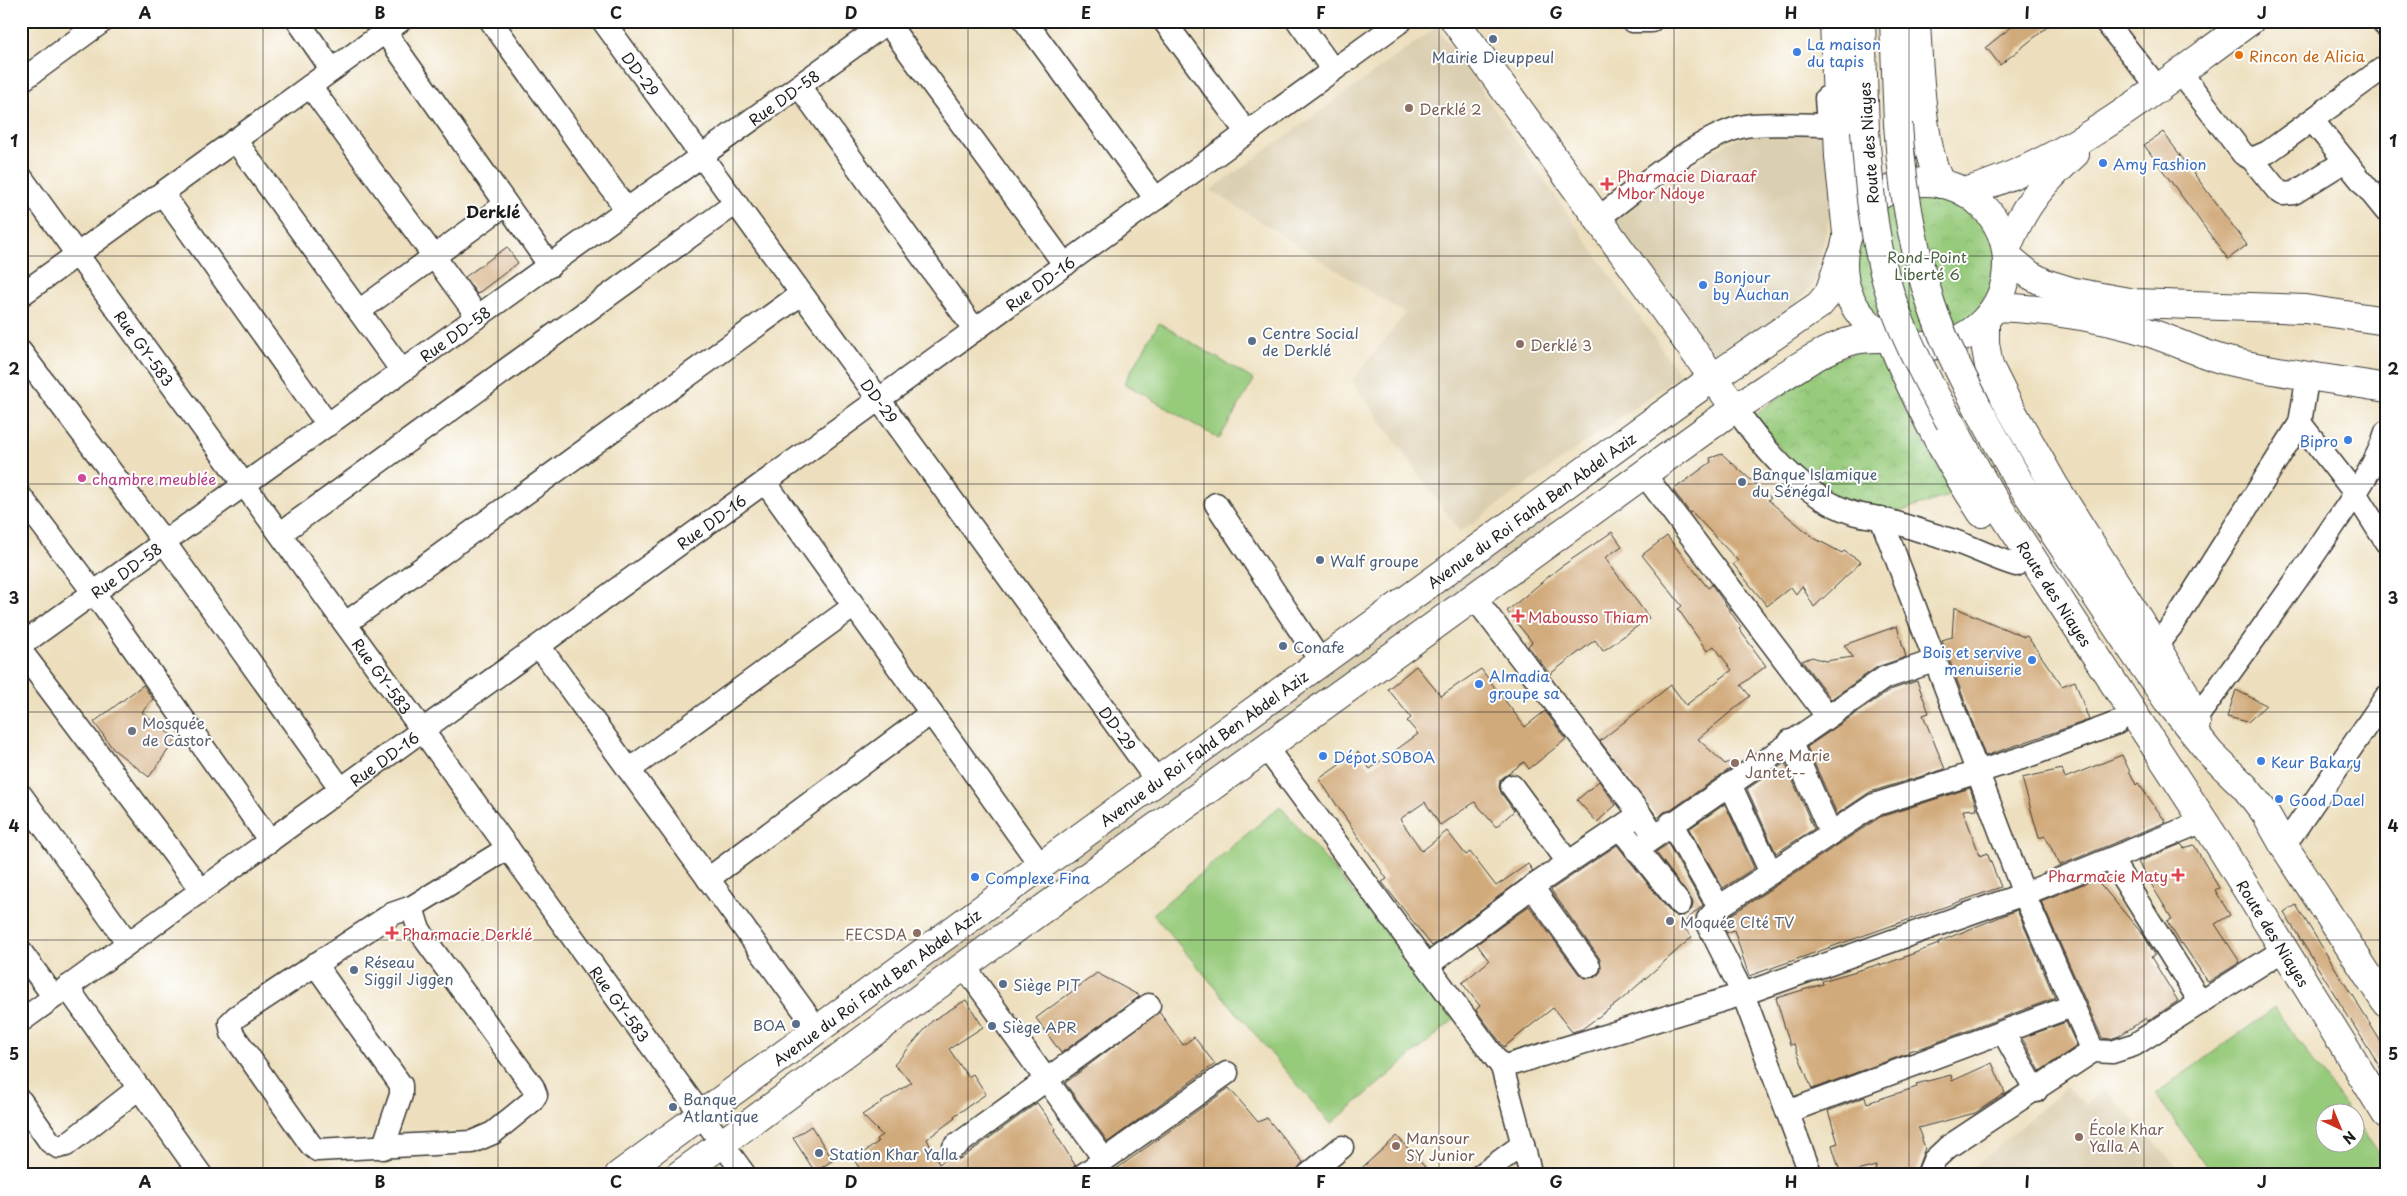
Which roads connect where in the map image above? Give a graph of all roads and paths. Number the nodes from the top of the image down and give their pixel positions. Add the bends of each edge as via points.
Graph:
1 (103, 21) edge
2 (298, 21) edge
3 (491, 21) edge
4 (603, 21) edge
5 (1025, 21) edge
6 (1164, 21) edge
7 (1298, 21) edge
8 (1401, 21) edge
9 (1455, 21) edge
10 (1632, 21) edge
11 (1651, 21) edge
12 (1822, 21) edge
13 (1834, 21) edge
14 (1861, 21) edge
15 (1894, 21) edge
16 (1916, 21) edge
17 (2105, 21) edge
18 (2250, 21) edge
19 (2382, 21) edge
20 (888, 22) edge
21 (2386, 26) edge
22 (392, 27) edge
23 (2386, 66) edge
24 (332, 70) junction
25 (1333, 70) junction
26 (2180, 72) junction
27 (21, 81) edge
28 (310, 86) junction
29 (799, 86) junction
30 (2158, 88) junction
31 (2113, 119) junction
32 (2312, 120) junction
33 (1247, 133) junction
34 (236, 140) junction
35 (702, 156) junction
36 (2252, 159) junction
37 (2345, 161) junction
38 (21, 176) edge
39 (1953, 188) junction
40 (162, 193) junction
41 (1156, 199) junction
42 (736, 203) junction
43 (506, 204) junction
44 (627, 210) junction
45 (2386, 211) edge
46 (1597, 219) junction
47 (1844, 245) junction
48 (2007, 252) junction
49 (78, 253) junction
50 (434, 257) junction
51 (1065, 265) junction
52 (550, 266) junction
53 (801, 294) junction
54 (21, 295) edge
55 (359, 311) junction
56 (1990, 314) junction
57 (478, 317) junction
58 (2386, 321) edge
59 (975, 330) junction
60 (1890, 338) junction
61 (21, 352) edge
62 (402, 371) junction
63 (2308, 374) junction
64 (1714, 377) junction
65 (2386, 388) edge
66 (880, 398) junction
67 (1735, 408) junction
68 (2300, 423) junction
69 (328, 425) junction
70 (2386, 432) edge
71 (1644, 474) junction
72 (765, 482) junction
73 (246, 484) junction
74 (2355, 494) junction
75 (21, 497) edge
76 (1216, 504) dead end
77 (1882, 518) junction
78 (281, 533) junction
79 (164, 542) junction
80 (2386, 542) edge
81 (2016, 565) junction
82 (94, 593) junction
83 (1474, 597) junction
84 (854, 606) junction
85 (346, 623) junction
86 (21, 645) edge
87 (538, 646) junction
88 (2155, 647) junction
89 (21, 651) edge
90 (1321, 662) junction
91 (1934, 662) junction
92 (2386, 698) edge
93 (931, 713) junction
94 (1827, 716) junction
95 (2194, 721) junction
96 (2117, 723) junction
97 (423, 730) junction
98 (1790, 741) junction
99 (1266, 749) junction
100 (2211, 754) junction
101 (629, 770) junction
102 (1977, 772) junction
103 (2171, 773) junction
104 (1157, 781) junction
105 (1730, 784) junction
106 (1512, 786) dead end
107 (341, 789) junction
108 (21, 796) edge
109 (1640, 814) junction
110 (2204, 821) junction
111 (1621, 828) junction
112 (1663, 830) junction
113 (1831, 834) junction
114 (270, 841) junction
115 (2284, 846) junction
116 (508, 848) junction
117 (1636, 850) junction
118 (2111, 859) junction
119 (1568, 862) junction
120 (1041, 866) junction
121 (1771, 873) junction
122 (708, 879) junction
123 (1532, 887) junction
124 (201, 890) junction
125 (2024, 894) junction
126 (1680, 904) dead end
127 (412, 907) junction
128 (1719, 907) junction
129 (128, 943) junction
130 (2285, 949) junction
131 (21, 952) edge
132 (315, 964) junction
133 (1428, 965) junction
134 (964, 966) junction
135 (1589, 966) dead end
136 (61, 992) junction
137 (1743, 994) junction
138 (2384, 998) edge
139 (2201, 1003) junction
140 (1149, 1005) dead end
141 (2072, 1006) junction
142 (21, 1021) edge
143 (818, 1030) junction
144 (2003, 1032) junction
145 (2093, 1051) junction
146 (1502, 1067) junction
147 (1227, 1073) dead end
148 (1046, 1080) junction
149 (139, 1088) junction
150 (2036, 1091) junction
151 (21, 1101) edge
152 (1787, 1112) junction
153 (2386, 1114) edge
154 (702, 1115) junction
155 (722, 1142) junction
156 (1523, 1144) junction
157 (954, 1147) dead end
158 (383, 1148) junction
159 (1342, 1148) dead end
160 (1104, 1159) junction
161 (201, 1175) edge
162 (619, 1175) edge
163 (680, 1175) edge
164 (745, 1175) edge
165 (1083, 1175) edge
166 (1308, 1175) edge
167 (1481, 1175) edge
168 (1531, 1175) edge
169 (1811, 1175) edge
170 (1928, 1175) edge

1 - 27 street
2 - 24 street
3 - 44 street
4 - 35 street, DD-29
5 - 41 street
6 - 33 street
7 - 25 street
8 - 25 street, Rue DD-16
9 - 46 main road
10 - 11 street
12 - 46 street via 1828,125 1750,125 1724,133 1700,144
13 - 47 main road
14 - 103 main road, Route des Niayes, bridge via 1868,177 1879,247 1897,315 1921,369 1989,492
15 - 100 main road, Route des Niayes, bridge via 1901,172 1913,239 1931,304 1953,360 2017,478 2062,547 2167,700
16 - 39 main road via 1930,148 1937,176
17 - 30 street
18 - 26 main road
19 - 21 street
20 - 29 street, Rue DD-58
20 - 51 street
22 - 24 street
22 - 43 street
23 - 32 street
24 - 28 street
25 - 33 street, Rue DD-16
26 - 30 main road
26 - 36 street via 2243,154
28 - 34 street
28 - 50 street
29 - 35 street, Rue DD-58
29 - 59 street
30 - 31 main road
31 - 39 main road via 2049,158 2000,182
31 - 48 main road via 2029,201 2020,215
32 - 36 street via 2268,152
32 - 37 street
33 - 41 street, Rue DD-16
34 - 40 street
34 - 55 street
35 - 42 street, DD-29
35 - 44 street, Rue DD-58
36 - 37 street via 2283,194 2294,192
37 - 45 street
38 - 49 street, Rue GY-583
39 - 47 main road via 1914,184 1888,192 1864,211
39 - 48 main road via 1982,204 1991,214 2000,228
40 - 49 street
40 - 69 street
41 - 51 street, Rue DD-16
42 - 53 street, DD-29
42 - 78 street
43 - 50 street
43 - 52 street
44 - 52 street, Rue DD-58
46 - 64 main road
47 - 60 main road via 1844,281 1853,305 1864,320
47 - 64 main road, Avenue du Roi Fahd Ben Abdel Aziz via 1830,293
48 - 56 main road via 2006,281
48 - 58 main road via 2030,275 2046,283 2074,292 2134,303 2305,309
49 - 54 street
49 - 73 street, Rue GY-583
50 - 55 street
50 - 57 street
51 - 59 street, Rue DD-16
52 - 57 street, Rue DD-58
53 - 66 street, DD-29
53 - 85 street
55 - 62 street
56 - 60 main road via 1965,336 1936,346 1907,344
56 - 63 main road via 2050,310 2132,327 2222,359 2259,368
56 - 88 main road via 1985,343 1989,366 2054,485
57 - 62 street, Rue DD-58
59 - 66 street, Rue DD-16
60 - 67 main road via 1854,340 1837,347
60 - 81 main road via 1952,468
61 - 79 street
62 - 69 street, Rue DD-58
63 - 65 main road
63 - 68 street
64 - 67 main road
64 - 90 main road, Avenue du Roi Fahd Ben Abdel Aziz
66 - 72 street, Rue DD-16
66 - 104 street, DD-29
67 - 71 main road
67 - 77 street via 1764,449 1807,486 1853,513
68 - 74 street
68 - 88 street via 2174,623
69 - 73 street, Rue DD-58
70 - 74 street via 2381,448
71 - 83 main road
71 - 94 street
72 - 84 street
72 - 87 street, Rue DD-16
73 - 78 street, Rue GY-583
73 - 79 street, Rue DD-58
74 - 80 street
74 - 95 street via 2276,612
75 - 82 street
76 - 90 street
77 - 81 street
77 - 91 street
78 - 85 street, Rue GY-583
79 - 82 street, Rue DD-58
79 - 107 street
81 - 96 main road
82 - 86 street, Rue DD-58
82 - 114 street
83 - 99 main road
83 - 109 street
84 - 93 street
84 - 101 street
85 - 97 street, Rue GY-583
87 - 97 street, Rue DD-16
87 - 101 street
88 - 95 main road via 2184,690
89 - 124 street
90 - 104 main road, Avenue du Roi Fahd Ben Abdel Aziz
91 - 94 street via 1884,678
91 - 102 street
92 - 115 street
93 - 120 street
93 - 122 street
94 - 98 street
95 - 100 main road
96 - 102 street
96 - 103 main road via 2137,747
97 - 107 street, Rue DD-16
97 - 116 street, Rue GY-583
98 - 105 street
98 - 113 street
99 - 133 street
99 - 134 main road
100 - 115 main road, Route des Niayes via 2245,787 2266,814
101 - 122 street
102 - 113 street via 1874,805
102 - 125 street
103 - 110 main road, Route des Niayes
104 - 120 main road, Avenue du Roi Fahd Ben Abdel Aziz
105 - 112 street
105 - 121 street
106 - 119 street
107 - 114 street, Rue DD-16
108 - 129 street
109 - 111 street
109 - 112 street
110 - 118 street
110 - 130 main road, Route des Niayes
111 - 117 street
111 - 119 street
112 - 117 street
112 - 128 street
113 - 121 street
114 - 124 street, Rue DD-16
115 - 138 main road, Route des Niayes
116 - 127 street
116 - 154 street, Rue GY-583
117 - 126 street
118 - 125 street
118 - 139 street
119 - 123 street
120 - 143 main road, Avenue du Roi Fahd Ben Abdel Aziz
121 - 128 street
122 - 143 street
123 - 133 street
123 - 135 street
124 - 129 street, Rue DD-16
125 - 137 street
125 - 141 street
127 - 132 street via 392,914
127 - 158 street via 427,942 536,1094 532,1101 484,1139
128 - 137 street via 1708,918 1708,924
129 - 136 street, Rue DD-16
130 - 139 street
130 - 153 main road, Route des Niayes
131 - 136 street
132 - 158 street via 401,1085 401,1095
132 - 158 street via 236,1017 230,1023 232,1033 317,1150
133 - 146 street
134 - 148 street
134 - 155 main road
136 - 142 street, Rue DD-16
136 - 149 street
137 - 146 street
137 - 152 street
139 - 145 street via 2134,1045 2112,1052
140 - 148 street
141 - 144 street
141 - 145 street
143 - 154 main road, Avenue du Roi Fahd Ben Abdel Aziz
144 - 150 street
144 - 152 street
145 - 150 street
146 - 156 street
147 - 160 street
148 - 157 street
148 - 160 street
149 - 151 street via 66,1145 58,1147 50,1142
149 - 161 street
150 - 170 street via 1948,1147 1934,1160
152 - 169 street
154 - 155 street, Rue GY-583
154 - 162 main road, Avenue du Roi Fahd Ben Abdel Aziz
155 - 163 main road
155 - 164 street, Rue GY-583
156 - 167 street
156 - 168 street
159 - 166 street
160 - 165 street

